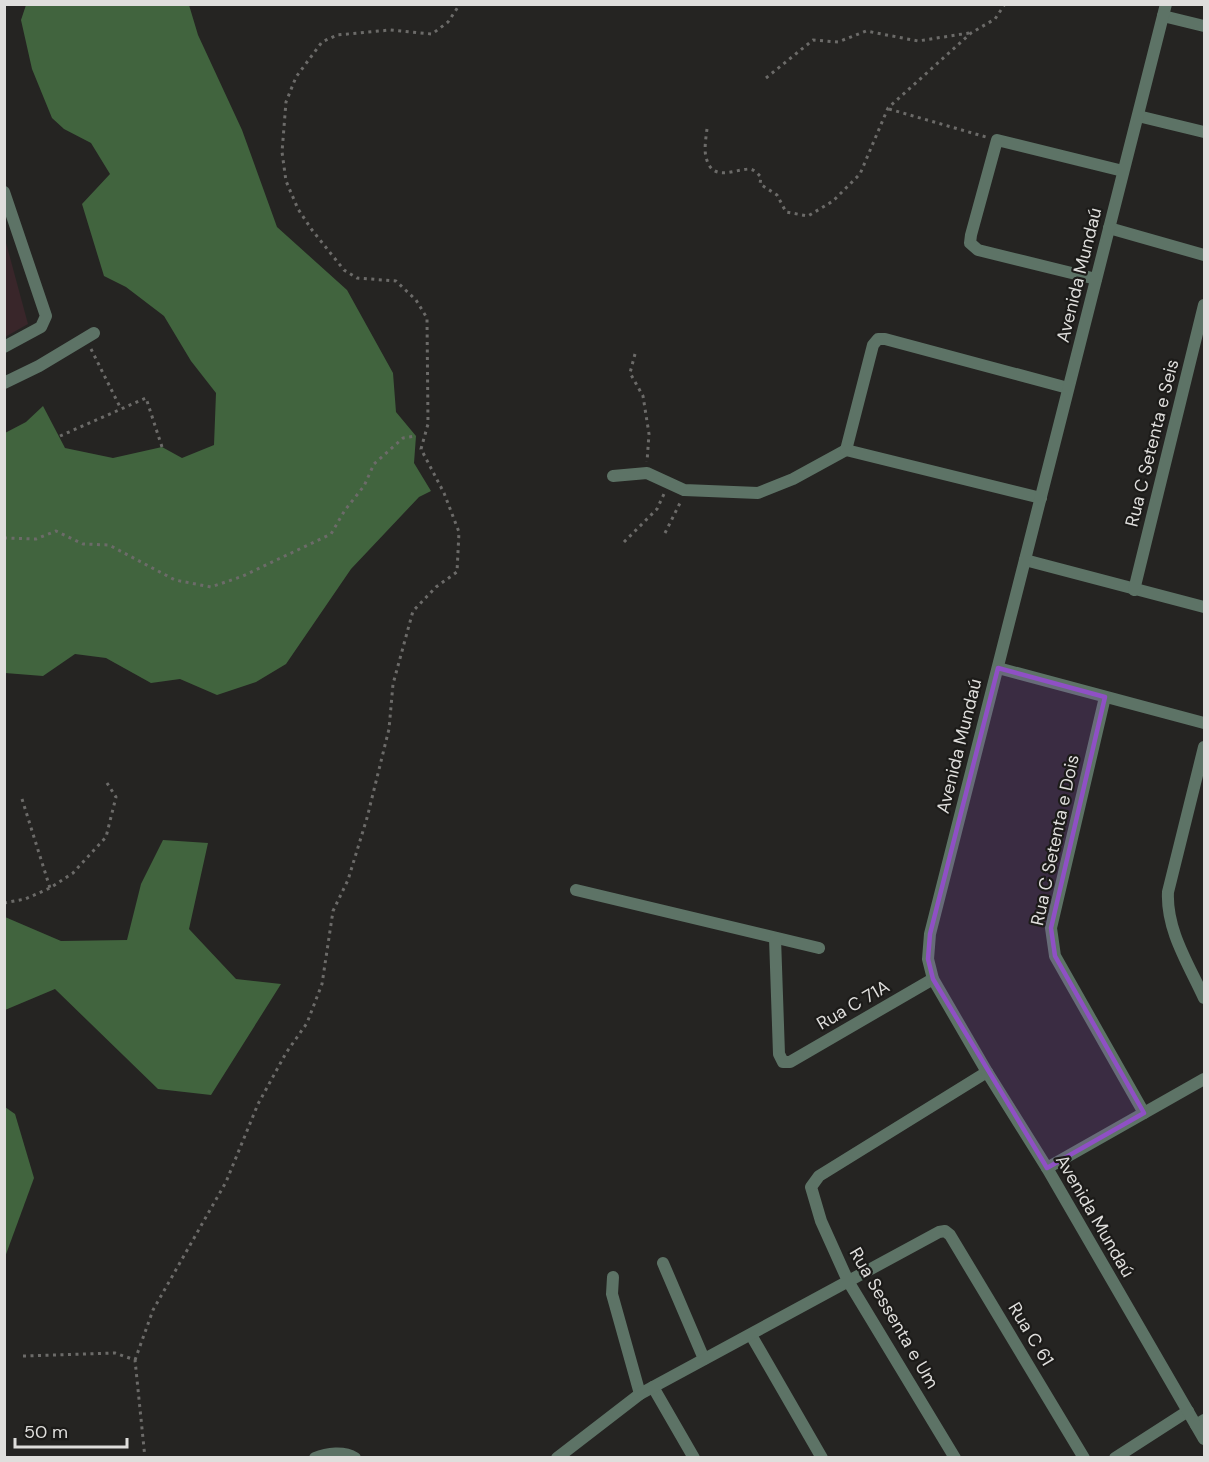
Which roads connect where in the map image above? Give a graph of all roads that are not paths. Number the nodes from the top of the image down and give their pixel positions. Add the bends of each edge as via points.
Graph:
1 (1164, 10) edge
2 (1204, 26) edge
3 (1138, 116) junction
4 (1204, 132) edge
5 (1124, 171) junction
6 (4, 192) edge
7 (1109, 228) junction
8 (1204, 255) edge
9 (1096, 279) junction
10 (1204, 305) edge
11 (90, 335) road end
12 (4, 347) edge
13 (4, 383) edge
14 (1068, 388) junction
15 (846, 450) junction
16 (613, 476) dead end
17 (1041, 498) junction
18 (1025, 560) junction
19 (1134, 590) junction
20 (1204, 608) edge
21 (998, 668) junction
22 (1105, 697) junction
23 (1204, 723) edge
24 (1204, 747) edge
25 (576, 890) dead end
26 (775, 938) junction
27 (819, 948) dead end
28 (933, 979) junction
29 (1204, 998) edge
30 (987, 1072) junction
31 (1204, 1079) edge
32 (1144, 1113) junction
33 (1047, 1168) junction
34 (663, 1263) dead end
35 (613, 1276) dead end
36 (848, 1281) junction
37 (751, 1335) junction
38 (704, 1359) junction
39 (653, 1387) junction
40 (640, 1394) junction
41 (1188, 1411) junction
42 (1200, 1423) edge
43 (1204, 1439) edge
44 (560, 1457) edge
45 (315, 1458) edge
46 (355, 1458) edge
47 (694, 1458) edge
48 (822, 1458) edge
49 (955, 1458) edge
50 (1084, 1458) edge
51 (1115, 1458) edge

1 - 2 street
1 - 3 street, Avenida Mundaú
3 - 4 street
3 - 5 street, Avenida Mundaú
5 - 7 street, Avenida Mundaú
5 - 9 street via 997,140 970,243 978,250
6 - 12 street via 46,316 41,327
7 - 8 street
7 - 9 street, Avenida Mundaú
9 - 14 street, Avenida Mundaú
10 - 19 street, Rua C Setenta e Seis
11 - 13 street
14 - 15 street via 878,339 873,345
14 - 17 street, Avenida Mundaú
15 - 16 street via 758,493 684,490 647,473
15 - 17 street
17 - 18 street, Avenida Mundaú
18 - 19 street
18 - 21 street, Avenida Mundaú
19 - 20 street
21 - 22 street
21 - 28 street, Avenida Mundaú via 930,934 928,959
22 - 23 street
22 - 32 street, Rua C Setenta e Dois via 1051,928 1055,956
24 - 29 street via 1167,909
25 - 26 street
26 - 27 street
26 - 28 street, Rua C 71A via 779,1054 783,1062 790,1062
28 - 30 street, Avenida Mundaú
30 - 33 street, Avenida Mundaú
30 - 36 street, Rua Sessenta e Um via 819,1176 811,1187 821,1221
31 - 32 street
32 - 33 street
33 - 41 street, Avenida Mundaú
34 - 38 street
35 - 40 street via 612,1294
36 - 37 street
36 - 49 street, Rua Sessenta e Um
36 - 50 street, Rua C 61 via 945,1231
37 - 38 street
37 - 48 street
38 - 39 street
39 - 40 street
39 - 47 street
40 - 44 street
41 - 42 street, Avenida Mundaú
41 - 51 street
42 - 43 street, Avenida Mundaú
45 - 46 street via 331,1454

